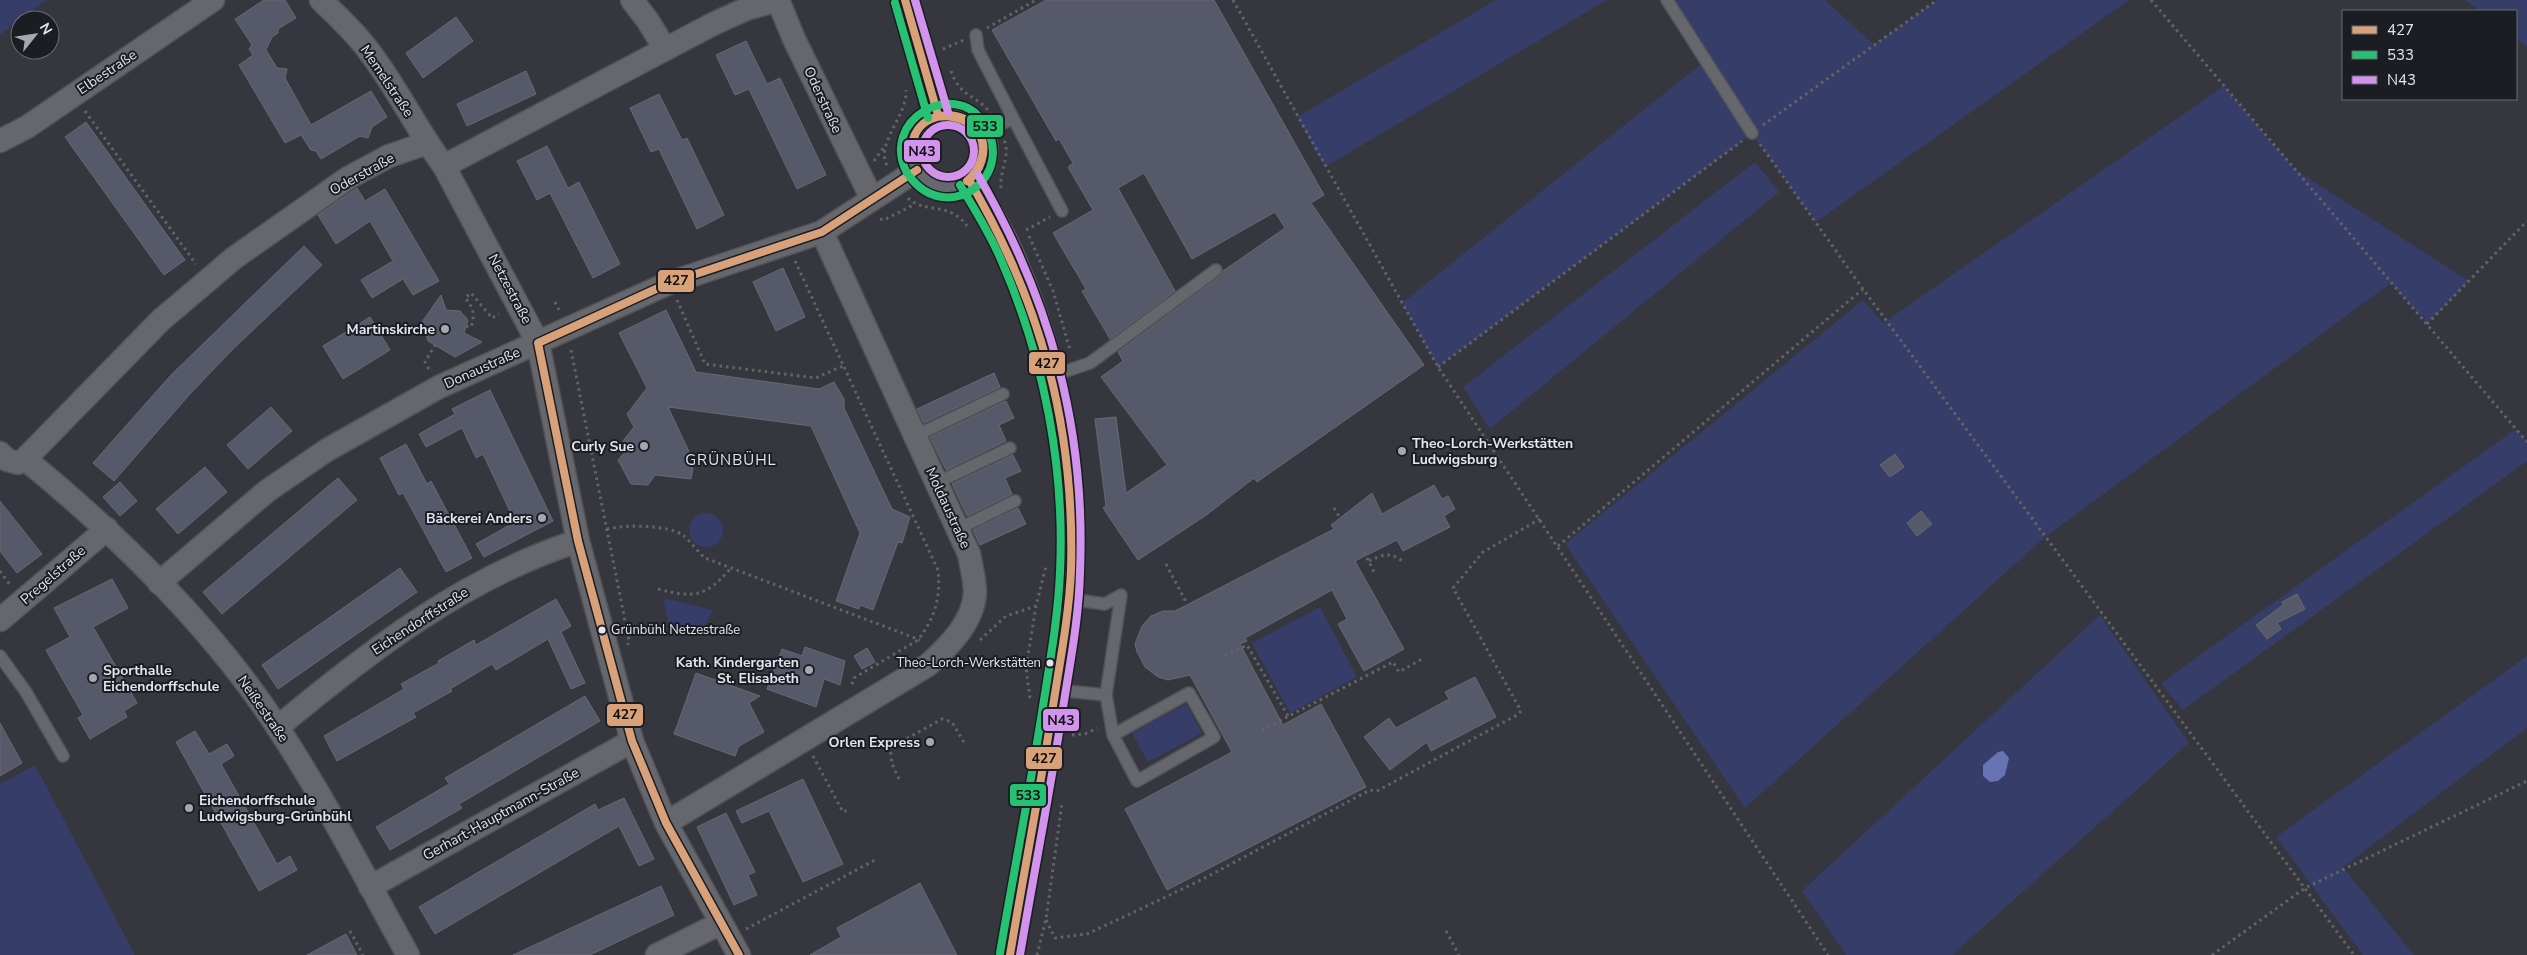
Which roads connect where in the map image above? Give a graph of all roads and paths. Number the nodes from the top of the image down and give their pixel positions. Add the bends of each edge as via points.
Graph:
1 (213, 0) edge
2 (321, 0) edge
3 (632, 0) edge
4 (778, 0) edge
5 (905, 0) edge
6 (1036, 0) edge
7 (1233, 0) edge
8 (1667, 0) edge
9 (1937, 0) edge
10 (2151, 0) edge
11 (976, 36) junction
12 (665, 49) junction
13 (943, 49) dead end
14 (73, 95) junction
15 (938, 115) junction
16 (1013, 118) junction
17 (1752, 133) junction
18 (980, 135) junction
19 (0, 142) edge
20 (427, 143) junction
21 (444, 166) junction
22 (917, 170) junction
23 (969, 180) junction
24 (872, 199) junction
25 (915, 204) dead end
26 (1062, 211) joint
27 (962, 219) dead end
28 (884, 220) dead end
29 (2527, 220) edge
30 (970, 230) dead end
31 (1026, 230) dead end
32 (822, 232) junction
33 (787, 242) junction
34 (1216, 270) dead end
35 (208, 280) junction
36 (669, 284) junction
37 (1863, 289) junction
38 (556, 302) dead end
39 (517, 304) junction
40 (2427, 324) junction
41 (466, 326) dead end
42 (567, 330) junction
43 (538, 342) junction
44 (843, 366) junction
45 (1438, 367) junction
46 (1052, 376) junction
47 (1003, 394) dead end
48 (915, 436) junction
49 (2527, 442) edge
50 (1010, 448) dead end
51 (0, 453) edge
52 (24, 459) junction
53 (936, 483) junction
54 (1015, 502) dead end
55 (1334, 508) dead end
56 (1340, 518) dead end
57 (1540, 519) junction
58 (106, 529) junction
59 (607, 529) junction
60 (958, 529) junction
61 (578, 541) junction
62 (1558, 546) junction
63 (1364, 552) dead end
64 (1368, 561) junction
65 (1402, 561) dead end
66 (1166, 564) dead end
67 (730, 569) junction
68 (1375, 574) dead end
69 (159, 583) junction
70 (658, 588) dead end
71 (1068, 599) junction
72 (1188, 604) dead end
73 (1036, 606) dead end
74 (0, 620) edge
75 (918, 640) junction
76 (928, 641) dead end
77 (976, 642) dead end
78 (0, 656) edge
79 (1225, 656) dead end
80 (1422, 659) dead end
81 (613, 672) junction
82 (1056, 690) junction
83 (1106, 695) junction
84 (1288, 716) junction
85 (842, 718) junction
86 (1110, 721) junction
87 (278, 727) junction
88 (1262, 730) dead end
89 (1071, 734) dead end
90 (1113, 735) junction
91 (804, 740) junction
92 (632, 741) junction
93 (965, 744) dead end
94 (63, 756) dead end
95 (899, 779) dead end
96 (2527, 781) edge
97 (848, 810) dead end
98 (666, 823) junction
99 (875, 860) dead end
100 (370, 887) junction
101 (2305, 888) junction
102 (1046, 919) dead end
103 (721, 924) junction
104 (350, 931) dead end
105 (742, 931) dead end
106 (1446, 931) dead end
107 (362, 955) edge
108 (408, 955) edge
109 (657, 955) edge
110 (739, 955) edge
111 (1010, 955) edge
112 (1459, 955) edge
113 (1828, 955) edge
114 (2212, 955) edge
115 (2354, 955) edge

1 - 14 street, Elbestraße
2 - 20 street, Memelstraße via 368,49
3 - 12 street
4 - 12 street, Oderstraße via 729,17
4 - 24 street, Oderstraße
5 - 15 main road
6 - 11 path
7 - 45 path
8 - 17 lane
9 - 17 path
10 - 40 path
11 - 13 path
11 - 16 lane via 978,50
12 - 21 street, Oderstraße
14 - 19 street, Elbestraße
14 - 35 path
15 - 18 main road via 963,118
15 - 22 main road via 923,124 914,137 912,160
16 - 18 lane
16 - 26 lane
17 - 37 path
17 - 45 path
18 - 23 main road via 984,145 982,164
20 - 21 street
20 - 35 street, Oderstraße via 389,156 348,178
21 - 39 street, Netzestraße
22 - 23 main road via 935,185 958,186
22 - 24 street, Donaustraße
23 - 46 main road via 1016,266
24 - 32 street, Donaustraße
25 - 28 path
26 - 31 path
27 - 30 path
29 - 40 path
32 - 33 street, Donaustraße
32 - 48 street, Moldaustraße
33 - 36 street, Donaustraße
33 - 44 path
34 - 46 lane via 1090,363
35 - 52 street, Oderstraße via 161,320
36 - 42 street, Donaustraße
36 - 44 path via 705,364 816,378
37 - 62 path
37 - 101 path
38 - 42 path
39 - 41 path via 492,318 471,293 465,298 473,308 473,320 471,327
39 - 43 street, Netzestraße
40 - 49 path
42 - 43 street, Donaustraße
42 - 59 path
43 - 61 street, Netzestraße
43 - 69 street, Donaustraße via 439,387 327,450 267,490
44 - 75 path via 938,570 938,603
45 - 57 path
46 - 71 main road via 1068,482 1071,552
47 - 48 lane
48 - 53 street, Moldaustraße
50 - 53 lane
51 - 52 street via 18,464
52 - 58 street, Neißestraße
53 - 60 street, Moldaustraße
54 - 60 lane
55 - 56 path
57 - 62 path
57 - 102 path via 1483,552 1453,588 1521,711 1517,715 1377,791 1370,790 1201,880 1087,934 1056,938
58 - 69 street, Neißestraße
58 - 74 street, Pregelstraße
59 - 67 path via 644,526 673,532 684,536 705,558
59 - 81 path via 630,642
60 - 85 street, Moldaustraße via 969,554 975,593 968,616 950,644 928,665
61 - 81 street, Netzestraße
61 - 87 street, Eichendorffstraße via 540,553 474,586 341,675
62 - 113 path
63 - 64 path
64 - 65 path via 1384,554 1393,554
64 - 68 path
66 - 72 path
67 - 70 path via 714,585 695,595 684,596
67 - 75 path
69 - 87 street, Neißestraße via 222,652
71 - 82 main road
71 - 83 lane via 1105,604 1121,595
73 - 77 path via 1006,616
75 - 76 path
75 - 85 path via 854,678
78 - 94 lane via 26,692
79 - 84 path via 1247,645
80 - 84 path via 1399,672 1392,662
81 - 92 street, Netzestraße
82 - 83 lane
82 - 111 main road
83 - 86 lane
84 - 88 path
85 - 91 street, Moldaustraße
86 - 89 path via 1085,734
86 - 90 lane
87 - 100 street, Neißestraße
90 - 90 lane via 1138,780 1214,737 1190,693
91 - 97 path via 843,812
91 - 98 street, Moldaustraße
92 - 98 street, Netzestraße
92 - 100 street, Gerhart-Hauptmann-Straße
93 - 95 path via 952,722 942,719 890,748 892,764
96 - 101 path
98 - 103 street, Netzestraße
99 - 105 path
100 - 108 street, Neißestraße
101 - 114 path
101 - 115 path
103 - 109 street
103 - 110 street, Netzestraße
104 - 107 path
106 - 112 path

